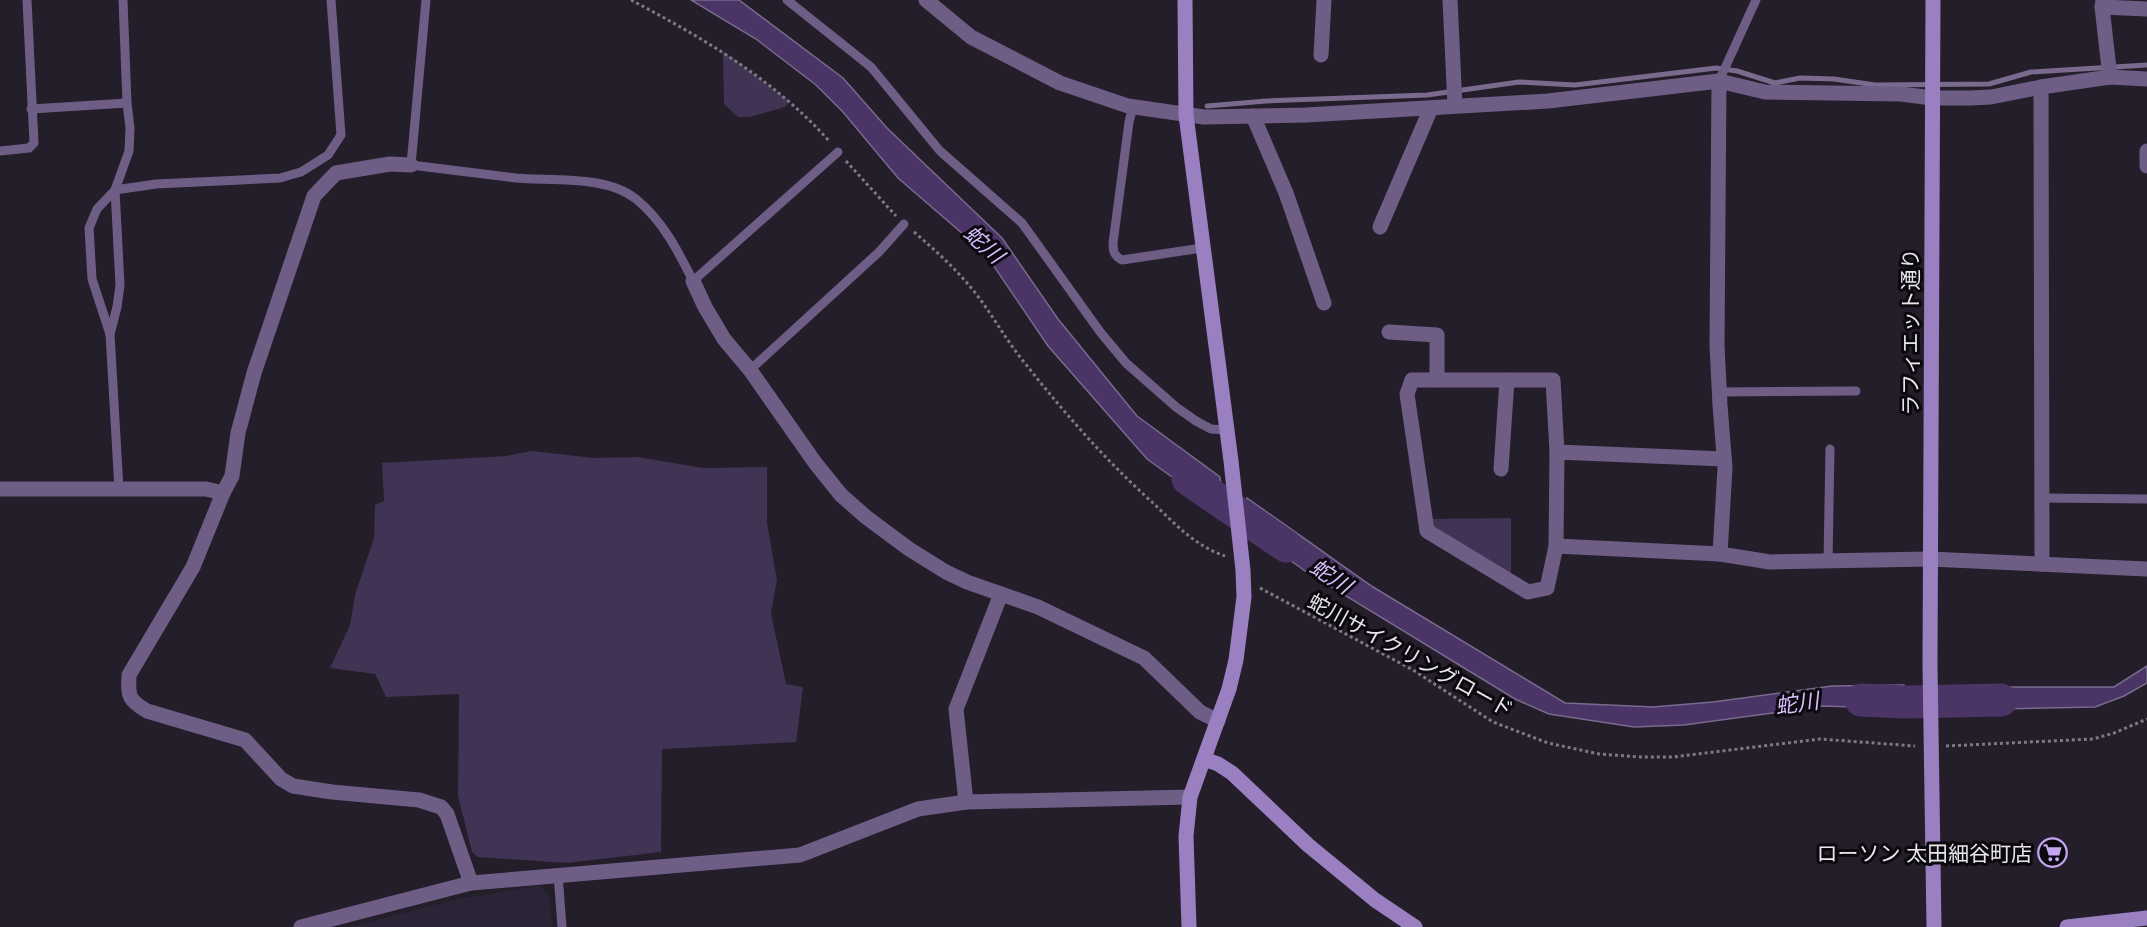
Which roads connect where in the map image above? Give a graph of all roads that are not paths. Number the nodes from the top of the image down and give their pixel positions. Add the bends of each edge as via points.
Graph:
1 (27, 0) edge
2 (123, 0) edge
3 (331, 0) edge
4 (426, 0) edge
5 (786, 0) edge
6 (926, 0) edge
7 (1185, 0) edge
8 (1324, 0) edge
9 (1450, 0) edge
10 (1756, 0) edge
11 (1933, 0) edge
12 (2103, 3) edge
13 (2147, 9) edge
14 (1321, 55) dead end
15 (2110, 77) junction
16 (2147, 79) edge
17 (1719, 81) junction
18 (2041, 87) junction
19 (1932, 98) junction
20 (127, 103) junction
21 (1455, 106) junction
22 (1133, 107) junction
23 (1431, 108) junction
24 (31, 109) junction
25 (1186, 115) junction
26 (1253, 116) junction
27 (0, 151) edge
28 (2147, 151) edge
29 (838, 152) road end
30 (411, 165) junction
31 (2147, 166) edge
32 (115, 190) junction
33 (904, 224) road end
34 (1380, 227) dead end
35 (1202, 248) junction
36 (693, 281) junction
37 (1324, 303) dead end
38 (1389, 332) dead end
39 (110, 334) junction
40 (750, 370) junction
41 (1437, 380) junction
42 (1507, 380) junction
43 (1856, 391) dead end
44 (1719, 392) junction
45 (1227, 430) junction
46 (1830, 449) dead end
47 (1557, 452) junction
48 (1725, 459) junction
49 (1501, 469) dead end
50 (0, 489) edge
51 (119, 489) junction
52 (223, 493) junction
53 (2042, 498) junction
54 (2147, 499) edge
55 (1556, 546) junction
56 (1720, 554) junction
57 (1930, 559) junction
58 (1828, 561) junction
59 (2042, 564) junction
60 (2147, 569) edge
61 (1001, 594) junction
62 (1218, 721) junction
63 (1204, 759) junction
64 (1190, 797) junction
65 (966, 802) junction
66 (558, 874) junction
67 (471, 883) junction
68 (2147, 918) edge
69 (301, 927) edge
70 (562, 927) edge
71 (1189, 927) edge
72 (1415, 927) edge
73 (1934, 927) edge
74 (2067, 927) edge

1 - 24 lane
2 - 20 lane
3 - 32 lane via 341,135 328,155 301,172 280,178 156,184
4 - 30 lane
5 - 45 lane via 871,67 940,151 1022,223 1126,363 1196,421 1211,429
6 - 22 street via 971,37 1060,83
7 - 25 street
8 - 14 street
9 - 21 street
10 - 17 lane
11 - 19 street, ラフィエット通り
12 - 13 street
12 - 15 street
15 - 16 street
15 - 18 street
17 - 19 street via 1765,92
17 - 21 street via 1548,101
17 - 44 street
18 - 19 street via 1991,97
18 - 53 street
19 - 57 street, ラフィエット通り
20 - 24 lane
20 - 32 lane via 129,151
21 - 23 street
22 - 25 street
22 - 35 lane via 1113,243 1116,257 1122,260
23 - 26 street
23 - 34 street
24 - 27 lane via 34,143 29,148
25 - 26 street
25 - 35 street
26 - 37 street via 1286,193
28 - 31 street
29 - 36 lane
30 - 36 lane via 604,184 620,189 653,215 674,242
30 - 52 street via 390,164 336,173 314,196 254,373 238,433 232,476
32 - 39 lane via 120,285
32 - 39 lane via 97,209 89,228 92,279
33 - 40 lane via 879,252
35 - 45 street
36 - 40 street via 724,339
38 - 41 street via 1437,335
39 - 51 lane
40 - 61 street via 816,464 866,517 946,572
41 - 42 street
41 - 55 street via 1412,380 1407,394 1427,531 1528,592 1547,588
42 - 47 street via 1553,380
42 - 49 street
43 - 44 lane
44 - 48 street
45 - 62 street via 1236,556 1244,597 1236,660
46 - 58 lane
47 - 48 street
47 - 55 street
48 - 56 street
50 - 51 street
51 - 52 street via 206,489
52 - 67 street via 193,567 129,675 128,692 133,703 147,711 245,740 281,779 293,786 419,800 441,807 447,814
53 - 54 lane
53 - 59 street
55 - 56 street
56 - 58 street via 1770,562
57 - 58 street
57 - 59 street
57 - 73 street, ラフィエット通り
59 - 60 street
61 - 62 street via 1144,658 1200,712
61 - 65 street via 956,709
62 - 63 street
63 - 64 street
63 - 72 street via 1232,773 1308,845
64 - 65 street
64 - 71 street via 1186,836
65 - 66 street via 918,809 800,855
66 - 67 street
66 - 70 lane
67 - 69 street
68 - 74 street

